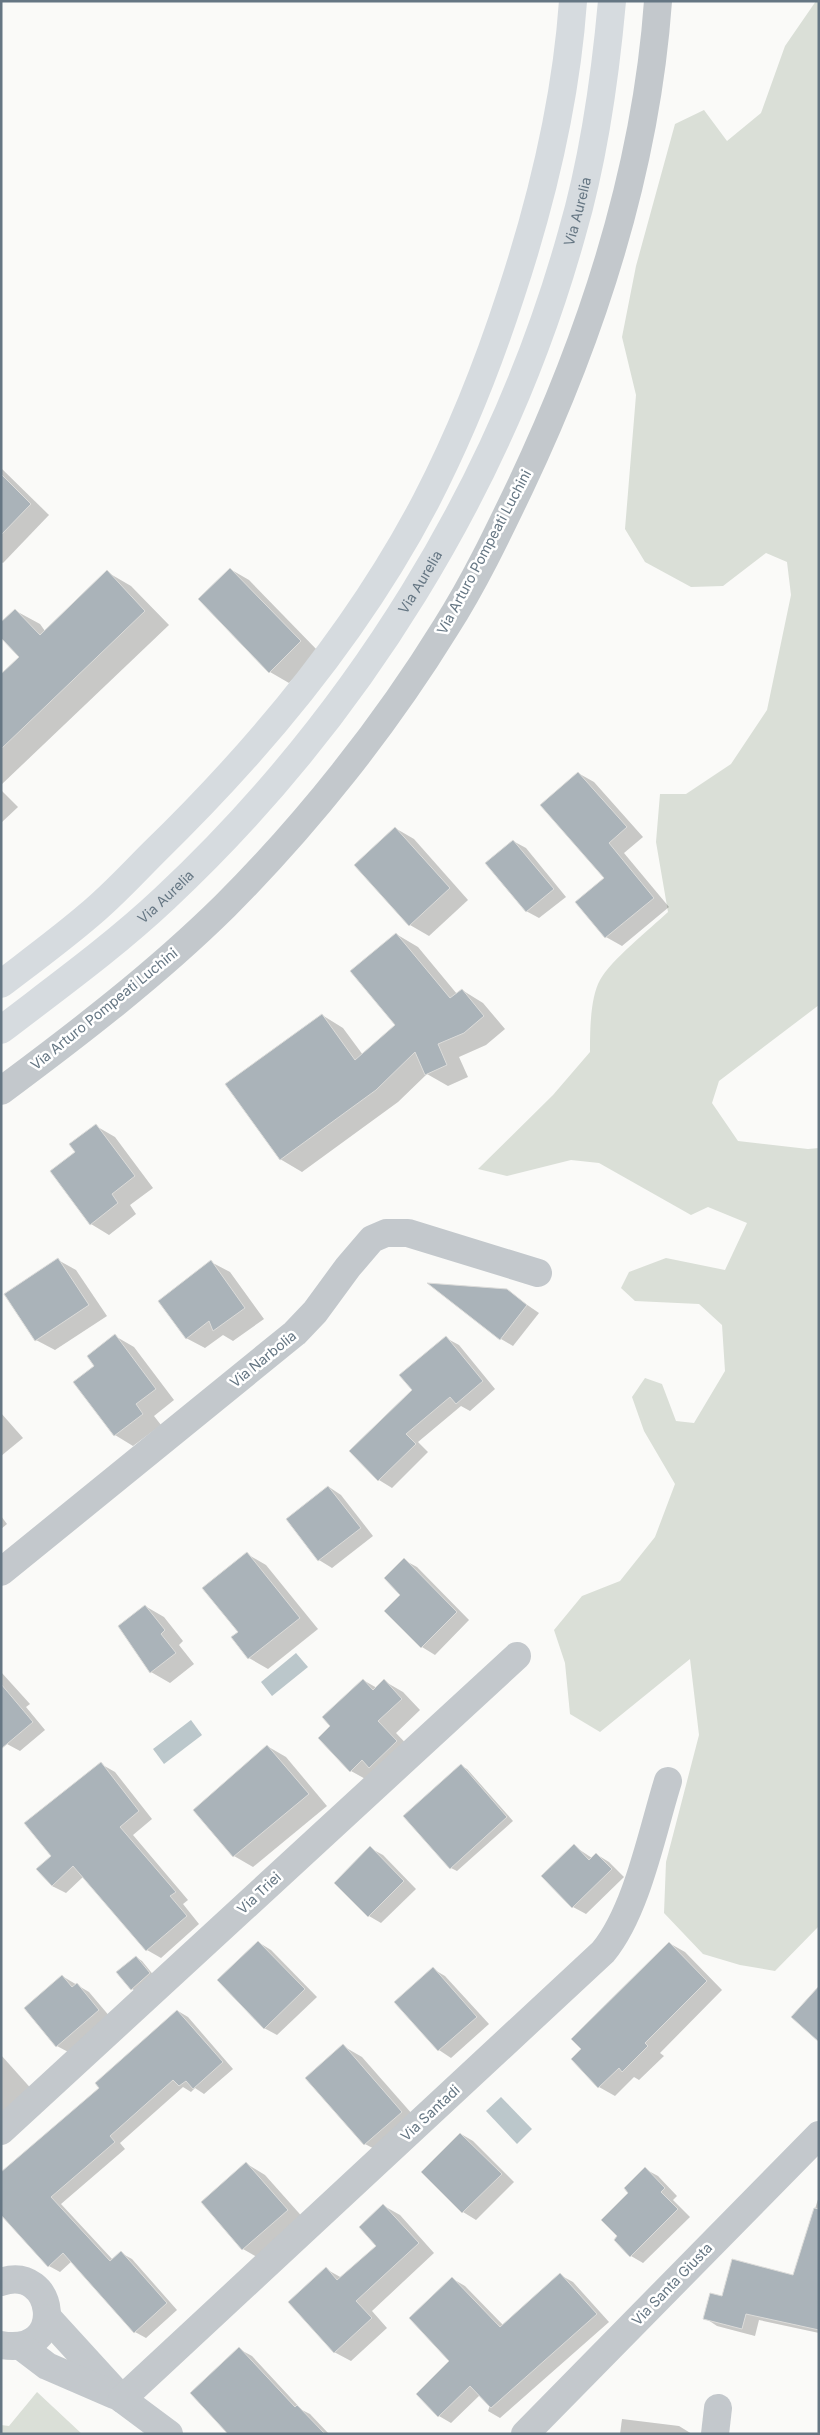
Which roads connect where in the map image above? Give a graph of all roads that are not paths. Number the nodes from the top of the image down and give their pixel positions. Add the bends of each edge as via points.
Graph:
1 (573, 1) edge
2 (612, 1) edge
3 (658, 1) edge
4 (1, 984) edge
5 (1, 1030) edge
6 (1, 1091) edge
7 (538, 1273) dead end
8 (1, 1572) edge
9 (517, 1656) dead end
10 (668, 1780) dead end
11 (1, 2131) edge
12 (819, 2134) edge
13 (3, 2279) edge
14 (48, 2318) junction
15 (12, 2346) edge
16 (122, 2399) junction
17 (168, 2434) edge
18 (525, 2434) edge

1 - 4 highway via 550,151 517,275 490,355 455,441 396,555 289,706 226,780 90,914
2 - 5 highway, Via Aurelia via 600,106 588,171 552,302 533,355 494,441 425,572 378,648 330,716 283,775 224,840 164,899 103,951
3 - 6 street, Via Arturo Pompeati Luchini via 650,74 633,165 618,227 588,321 525,475 447,626 332,785 225,906 149,976
7 - 8 street, Via Narbolia via 408,1233 391,1232 375,1237 295,1333
9 - 11 street, Via Triei
10 - 16 street, Via Santadi via 631,1903 614,1938 603,1952
12 - 18 street, Via Santa Giusta
13 - 14 street via 18,2279 38,2288 47,2307
14 - 15 street via 39,2336
14 - 16 street
15 - 16 street
16 - 17 street

